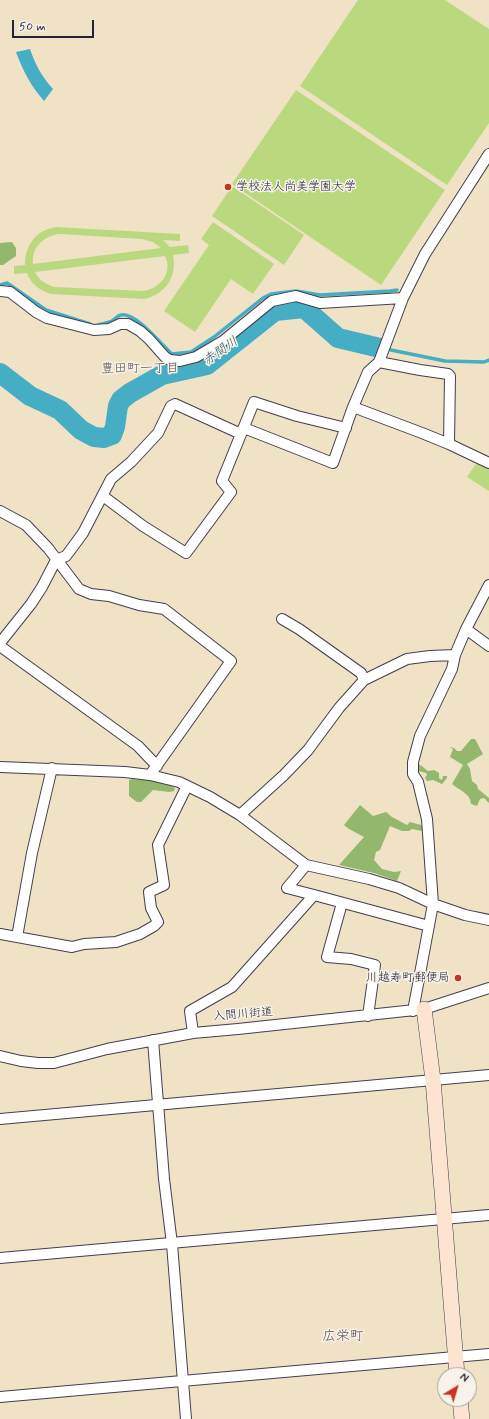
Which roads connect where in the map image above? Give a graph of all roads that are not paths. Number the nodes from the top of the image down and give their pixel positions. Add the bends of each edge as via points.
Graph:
1 (489, 154) edge
2 (0, 291) edge
3 (403, 298) junction
4 (379, 362) junction
5 (353, 407) junction
6 (346, 428) junction
7 (243, 431) junction
8 (449, 444) junction
9 (487, 459) edge
10 (102, 496) junction
11 (0, 511) edge
12 (56, 560) junction
13 (488, 590) edge
14 (282, 619) dead end
15 (466, 629) junction
16 (0, 643) edge
17 (0, 646) edge
18 (489, 646) edge
19 (455, 655) junction
20 (364, 680) junction
21 (157, 766) junction
22 (0, 767) edge
23 (52, 768) junction
24 (150, 775) junction
25 (187, 786) junction
26 (240, 815) junction
27 (306, 865) junction
28 (314, 895) junction
29 (342, 903) junction
30 (433, 904) junction
31 (489, 920) edge
32 (429, 926) junction
33 (0, 934) edge
34 (17, 937) junction
35 (489, 988) edge
36 (418, 1010) junction
37 (368, 1016) junction
38 (193, 1033) junction
39 (153, 1040) junction
40 (0, 1056) edge
41 (489, 1075) edge
42 (433, 1080) junction
43 (158, 1105) junction
44 (0, 1119) edge
45 (489, 1215) edge
46 (444, 1219) junction
47 (172, 1244) junction
48 (0, 1258) edge
49 (489, 1354) edge
50 (456, 1357) junction
51 (457, 1367) edge
52 (182, 1382) junction
53 (0, 1397) edge
54 (461, 1407) edge
55 (186, 1419) edge
56 (462, 1419) edge

1 - 3 street via 425,254
2 - 3 street via 10,292 47,318 94,330 128,324 149,339 165,357 180,361 196,357 223,340 272,301 284,297 296,296 320,302
3 - 4 street
4 - 5 street via 368,372
4 - 8 street via 450,376
5 - 6 street
5 - 8 street
6 - 7 street via 296,416 254,402
6 - 7 street via 333,463
7 - 10 street via 175,404 171,406 158,433 111,479
7 - 10 street via 222,481 231,492 186,553
8 - 9 street
10 - 12 street via 83,533 66,556
11 - 12 street via 26,525
12 - 16 street via 31,604
12 - 21 street via 79,589 91,594 164,609 231,661
13 - 15 street
14 - 20 street via 360,673
15 - 18 street
15 - 19 street
17 - 21 street via 138,746
19 - 20 street via 407,659
19 - 30 street via 452,669 420,736 413,762 427,819
20 - 26 street via 339,708 308,750
21 - 24 street
22 - 23 street
23 - 24 street
23 - 34 street via 32,853
24 - 25 street
25 - 26 street via 210,796
25 - 34 street via 158,845 164,886 150,892 151,908 158,922 154,926 116,942 72,947
26 - 27 street
27 - 28 street via 287,888
27 - 30 street via 399,888
28 - 29 street
28 - 38 street via 232,988 190,1011
29 - 32 street
29 - 37 street via 327,958 351,959 375,965
30 - 31 street
30 - 32 street
32 - 36 street
33 - 34 street
35 - 36 street, 入間川街道
36 - 37 street, 入間川街道
36 - 42 street
37 - 38 street, 入間川街道
38 - 39 street, 入間川街道
39 - 40 street, 入間川街道 via 54,1063 21,1061
39 - 43 street
41 - 42 street
42 - 43 street
42 - 46 street
43 - 44 street
43 - 47 street
45 - 46 street
46 - 47 street
46 - 50 street
47 - 48 street
47 - 52 street
49 - 50 street
50 - 51 street
50 - 52 street
52 - 53 street
52 - 55 street
54 - 56 street

